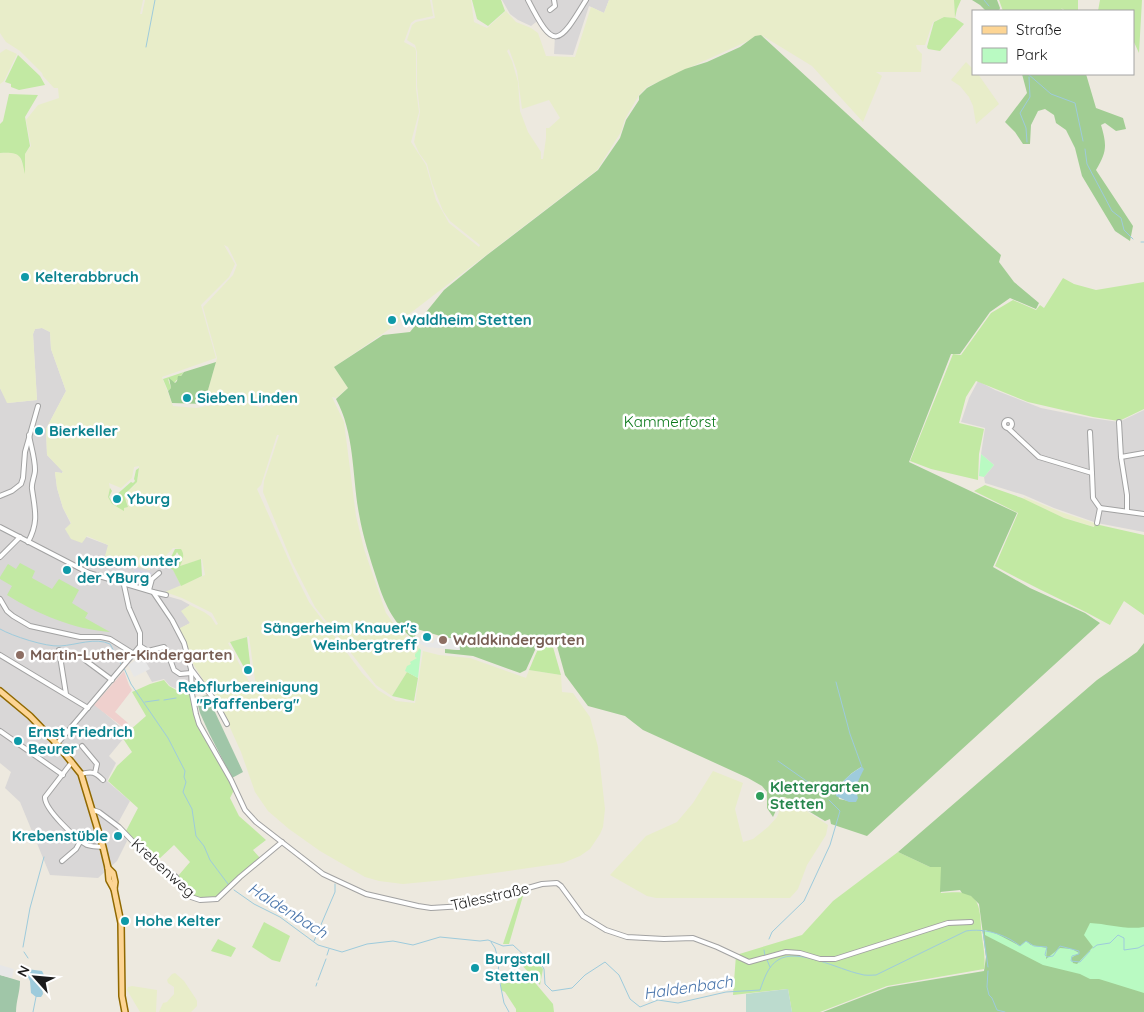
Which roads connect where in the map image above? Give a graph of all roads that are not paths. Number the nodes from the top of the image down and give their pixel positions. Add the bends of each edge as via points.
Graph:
1 (528, 0) edge
2 (554, 0) edge
3 (586, 0) edge
4 (550, 10) dead end
5 (38, 406) dead end
6 (1119, 422) dead end
7 (1008, 428) dead end
8 (1090, 432) dead end
9 (29, 435) junction
10 (1144, 453) edge
11 (1121, 457) junction
12 (1092, 473) junction
13 (0, 496) edge
14 (1100, 508) junction
15 (1126, 511) junction
16 (1144, 514) edge
17 (1097, 523) dead end
18 (0, 526) edge
19 (20, 537) junction
20 (28, 542) junction
21 (0, 557) edge
22 (159, 573) dead end
23 (124, 585) junction
24 (151, 591) junction
25 (166, 595) dead end
26 (0, 599) edge
27 (140, 646) junction
28 (59, 650) dead end
29 (134, 654) junction
30 (0, 655) edge
31 (85, 660) dead end
32 (191, 671) junction
33 (112, 680) junction
34 (0, 691) edge
35 (66, 694) junction
36 (88, 708) junction
37 (227, 724) dead end
38 (0, 731) edge
39 (57, 744) junction
40 (82, 746) dead end
41 (72, 762) junction
42 (95, 773) junction
43 (81, 774) junction
44 (63, 775) junction
45 (103, 780) dead end
46 (93, 810) junction
47 (80, 840) junction
48 (282, 842) junction
49 (103, 847) junction
50 (62, 861) dead end
51 (971, 922) dead end
52 (125, 1012) edge

1 - 3 street via 546,32 556,38 570,25
2 - 4 street via 555,6
5 - 9 street
6 - 11 street
7 - 12 street via 1039,457
8 - 12 street
9 - 13 street via 21,484
9 - 20 street via 34,458 31,488 36,524
10 - 11 street
11 - 15 street
12 - 14 street via 1093,498
14 - 15 street
14 - 17 street
15 - 16 street
18 - 19 street
19 - 20 street
19 - 21 street
20 - 23 street via 89,574
22 - 24 street via 152,579
23 - 24 street
23 - 27 street via 129,608 140,633
24 - 25 street
24 - 32 street via 184,643
26 - 29 street via 12,616 30,626 80,637 110,639
27 - 29 street
27 - 32 street via 148,651 164,647 174,670 180,674
28 - 35 street
29 - 33 street
30 - 35 street
31 - 33 street
32 - 37 street via 213,698
32 - 48 street, Tälesstraße via 199,724 249,816
33 - 36 street
34 - 39 main road
35 - 36 street
36 - 39 street
38 - 44 street
39 - 41 main road
40 - 42 street via 97,764
41 - 43 main road
41 - 44 street
42 - 43 street
42 - 45 street
43 - 46 main road
44 - 47 street via 45,801
46 - 48 street, Krebenweg via 119,826 141,850 176,877 191,897 200,900 217,899
46 - 49 main road
47 - 49 street via 89,846
47 - 50 street via 76,849
48 - 51 street, Tälesstraße via 323,874 372,896 444,908 557,883 583,916 613,933 644,939 693,938 749,962 786,952 834,959 948,923
49 - 52 main road via 108,868 113,873 121,922

